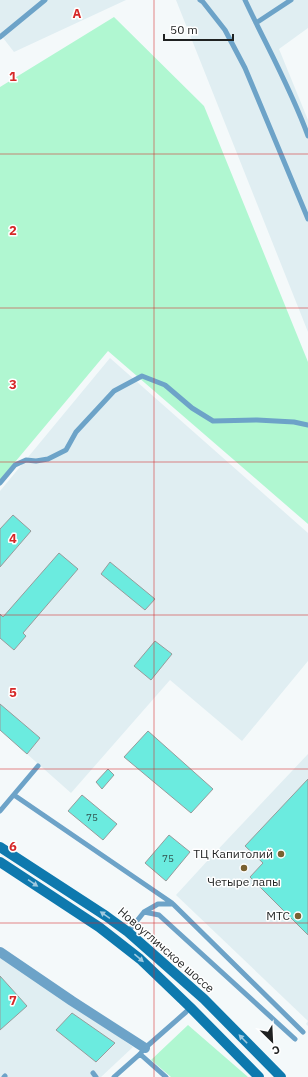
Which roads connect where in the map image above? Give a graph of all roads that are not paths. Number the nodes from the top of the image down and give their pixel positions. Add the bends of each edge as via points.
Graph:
1 (45, 0) edge
2 (200, 0) edge
3 (246, 0) edge
4 (291, 0) edge
5 (256, 23) junction
6 (0, 37) edge
7 (308, 136) edge
8 (308, 219) edge
9 (308, 425) edge
10 (0, 483) edge
11 (38, 766) dead end
12 (14, 795) junction
13 (0, 811) edge
14 (0, 847) edge
15 (0, 862) edge
16 (173, 904) junction
17 (144, 912) junction
18 (128, 932) junction
19 (0, 952) edge
20 (190, 1007) junction
21 (302, 1032) dead end
22 (295, 1039) dead end
23 (142, 1051) junction
24 (114, 1077) edge
25 (166, 1077) edge
26 (259, 1077) edge
27 (281, 1077) edge

1 - 6 lane
2 - 8 lane via 225,30 246,68
3 - 5 lane
4 - 5 lane
5 - 7 lane
9 - 10 lane via 294,422 213,421 192,408 165,385 142,376 114,391 76,432 66,450 48,459 26,460 15,465
11 - 12 lane
12 - 13 lane
12 - 16 lane
18 -> 14 main road, Новоугличское шоссе
15 -> 20 main road, Новоугличское шоссе via 99,927 140,959
16 - 17 lane via 158,904
16 - 21 lane
17 - 18 lane
17 - 22 lane via 160,915
27 -> 18 main road, Новоугличское шоссе via 204,998
19 - 23 street
20 - 23 lane
20 - 26 main road, Новоугличское шоссе
23 - 24 lane
23 - 25 lane

